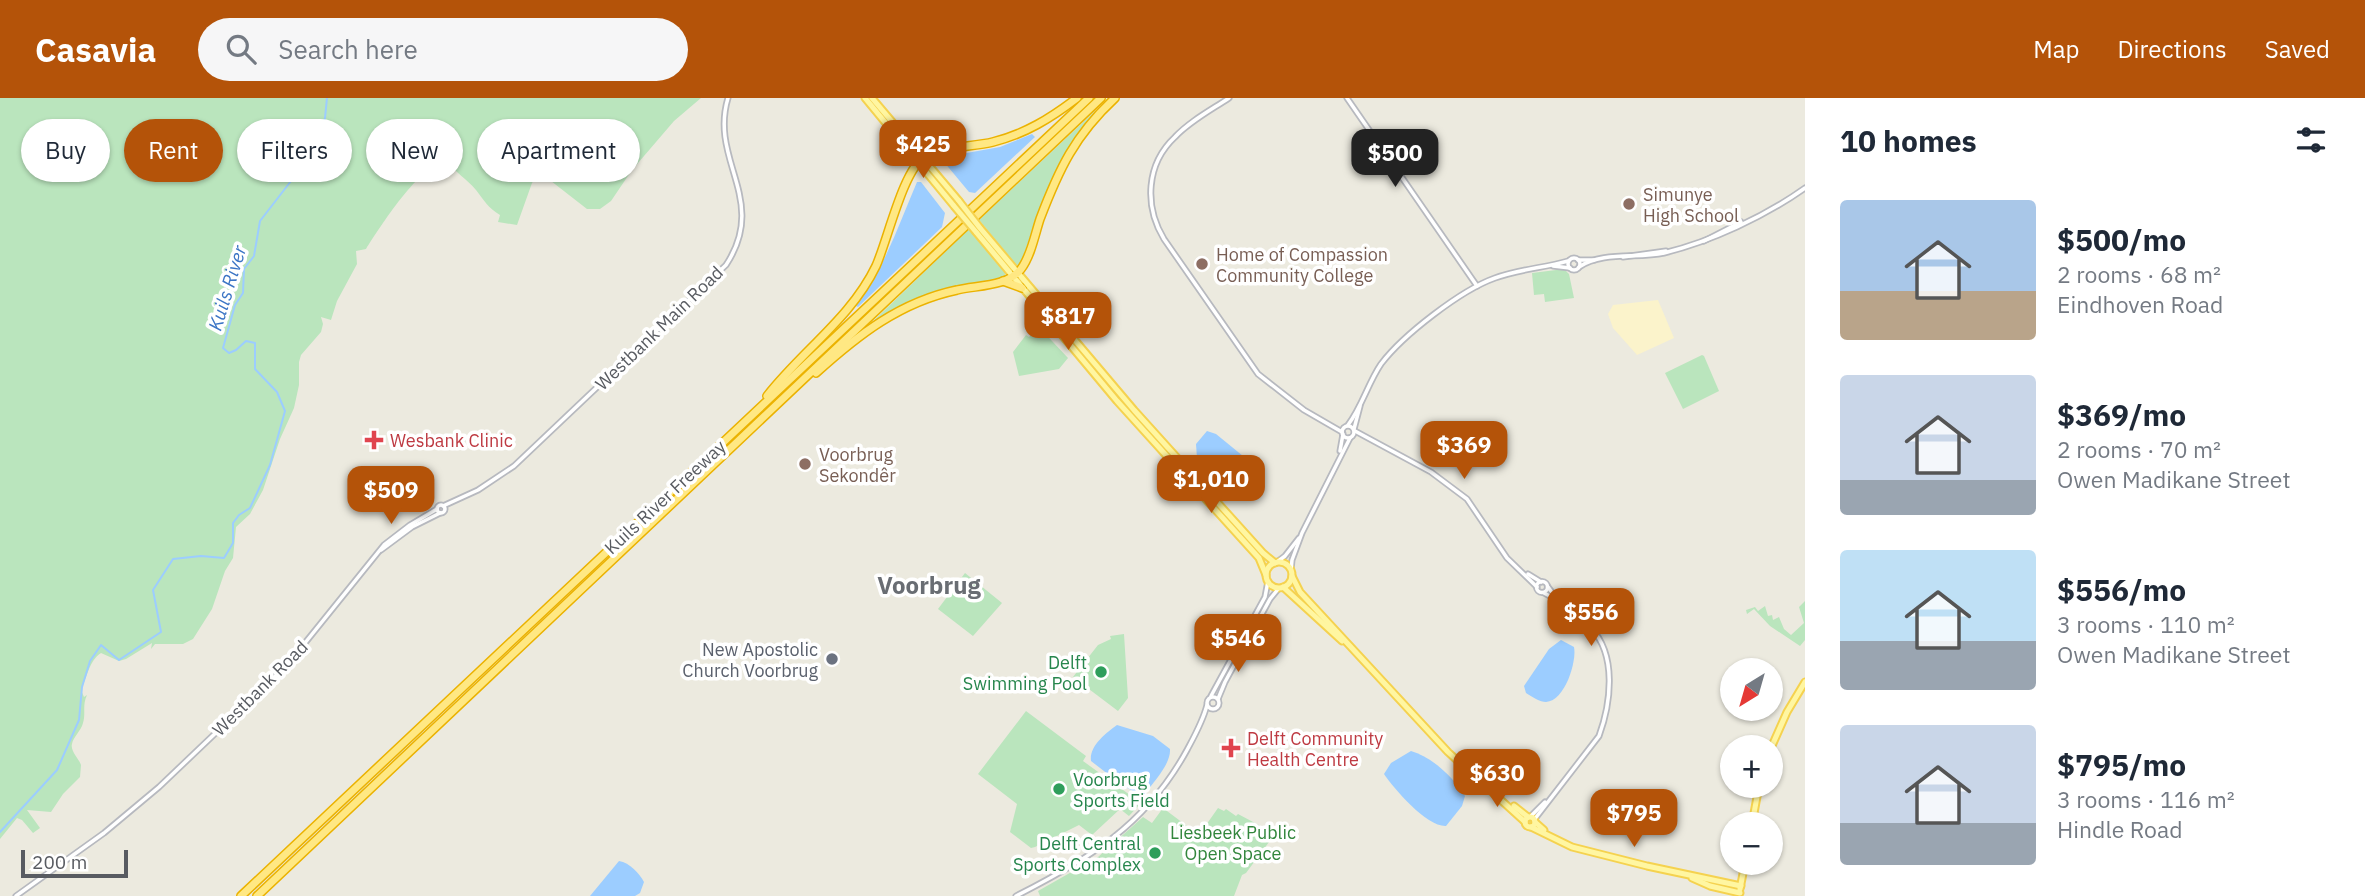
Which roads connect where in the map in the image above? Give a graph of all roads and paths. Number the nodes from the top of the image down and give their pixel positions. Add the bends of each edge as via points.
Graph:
1 (728, 98) edge
2 (864, 98) edge
3 (872, 98) edge
4 (1077, 98) edge
5 (1089, 98) edge
6 (1101, 98) edge
7 (1115, 98) edge
8 (1229, 98) edge
9 (1347, 98) edge
10 (908, 141) junction
11 (932, 153) junction
12 (920, 160) junction
13 (1805, 188) edge
14 (1578, 260) junction
15 (1601, 260) junction
16 (1568, 261) junction
17 (1548, 266) junction
18 (1579, 267) junction
19 (1570, 268) junction
20 (1015, 274) junction
21 (1003, 281) junction
22 (1477, 286) junction
23 (1023, 288) junction
24 (1360, 404) junction
25 (757, 411) junction
26 (769, 411) junction
27 (1329, 424) junction
28 (1347, 426) junction
29 (1354, 430) junction
30 (1342, 433) junction
31 (1351, 437) junction
32 (1371, 440) junction
33 (1338, 459) junction
34 (438, 511) joint
35 (1302, 533) junction
36 (1276, 563) junction
37 (1520, 569) junction
38 (1292, 573) junction
39 (1267, 578) junction
40 (1541, 582) junction
41 (1537, 587) junction
42 (1548, 587) junction
43 (1281, 588) junction
44 (1544, 593) junction
45 (1561, 602) junction
46 (1360, 657) junction
47 (1805, 682) edge
48 (1211, 696) junction
49 (1218, 699) junction
50 (1207, 705) junction
51 (1213, 709) junction
52 (1202, 722) junction
53 (1777, 735) edge
54 (1531, 821) junction
55 (1740, 892) edge
56 (16, 896) edge
57 (241, 896) edge
58 (257, 896) edge
59 (1016, 896) edge

1 - 34 street, Westbank Main Road via 725,143 743,212 739,237 726,265 514,466
2 - 12 main road
3 - 10 main road
4 - 11 highway via 1012,137
5 - 25 highway, Kuils River Freeway
6 - 26 highway, Kuils River Freeway
7 - 20 highway via 1064,159 1023,266
8 - 27 street via 1164,149 1152,179 1153,216 1253,369
9 - 22 street
10 - 11 highway
10 - 12 main road
11 - 12 highway
12 - 20 main road, bridge
12 - 25 highway via 911,170 864,287
13 - 15 street via 1702,242
14 - 15 street
14 - 16 street
14 - 18 street
15 - 18 street
16 - 17 street
16 - 19 street
17 - 19 street
17 - 22 street
18 - 19 street
20 - 21 highway
20 - 23 main road
20 - 36 main road
21 - 23 highway
21 - 26 highway via 942,293 898,311
22 - 24 street via 1396,347
23 - 39 main road via 1259,558
24 - 28 street
24 - 29 street
25 - 57 highway, Kuils River Freeway
26 - 58 highway, Kuils River Freeway
27 - 28 street
27 - 30 street
28 - 29 street
28 - 30 street
29 - 31 street
29 - 32 street
30 - 31 street
30 - 33 street
31 - 32 street
31 - 33 street
32 - 37 street via 1431,472 1467,499 1507,558
33 - 35 street
34 - 56 street, Westbank Road via 405,528 379,551 288,664 159,787
35 - 36 street
35 - 38 street
36 - 38 main road via 1284,563
36 - 39 main road via 1268,568
37 - 40 street
37 - 41 street
38 - 43 main road
38 - 46 main road via 1300,592
39 - 43 main road
39 - 48 street via 1265,597
40 - 41 street
40 - 42 street
41 - 44 street
42 - 44 street
42 - 45 street
43 - 46 main road
43 - 49 street via 1270,599
44 - 45 street
45 - 54 street via 1597,635 1606,651 1609,676 1603,722 1599,736
46 - 54 main road via 1448,752
47 - 53 main road
48 - 49 street
48 - 50 street
49 - 51 street via 1219,705
50 - 51 street
50 - 52 street
51 - 52 street
52 - 59 street via 1164,786 1119,833 1077,865
54 - 55 main road via 1561,842

